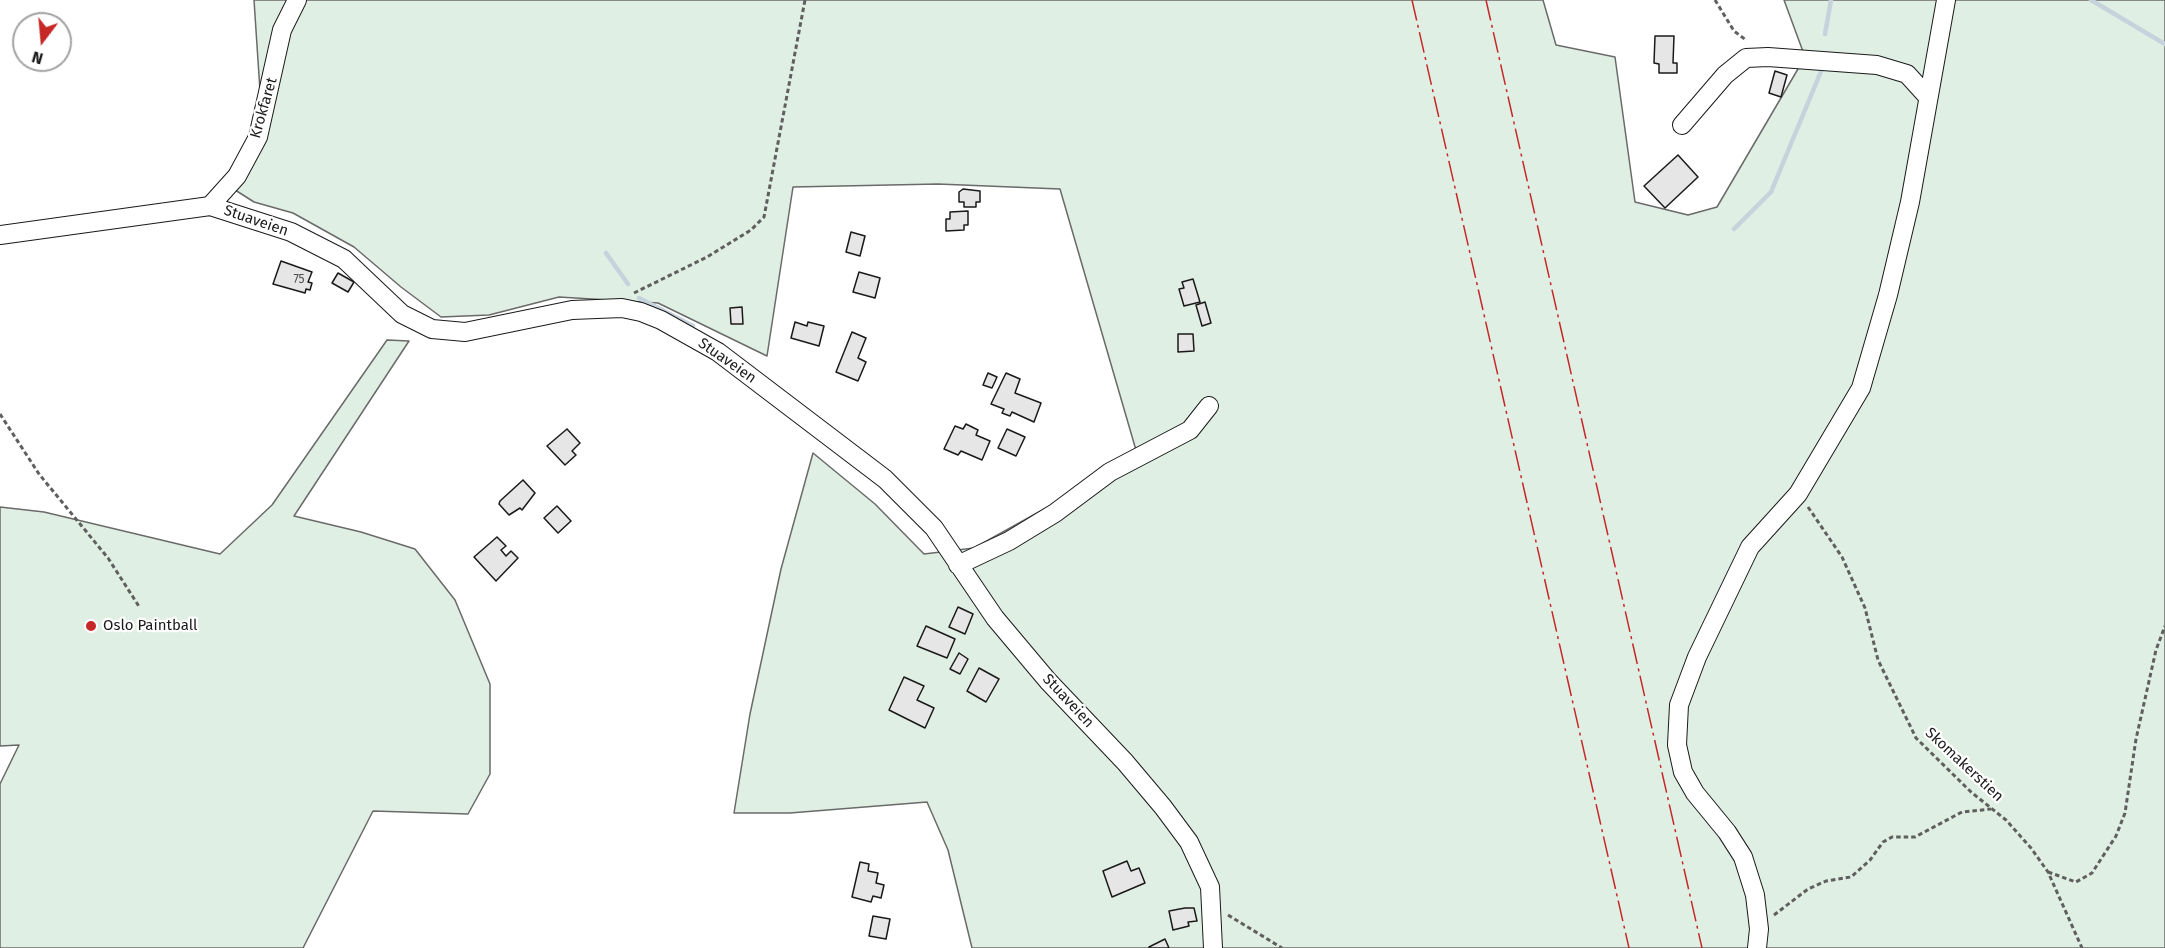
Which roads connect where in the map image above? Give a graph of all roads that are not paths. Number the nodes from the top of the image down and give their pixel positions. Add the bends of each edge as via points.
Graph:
1 (297, 0) edge
2 (1946, 0) edge
3 (1927, 96) junction
4 (1682, 125) dead end
5 (210, 206) junction
6 (0, 235) edge
7 (1209, 406) dead end
8 (958, 565) junction
9 (1758, 940) edge
10 (1213, 948) edge

1 - 5 street, Krokfaret via 282,30 258,137 237,176
2 - 3 street
3 - 4 street via 1907,74 1877,65 1746,58 1725,75
3 - 9 street via 1904,225 1861,388 1798,494 1750,547 1697,657 1679,705 1677,745 1683,772 1743,857 1755,895
5 - 6 street, Stuaveien
5 - 8 street, Stuaveien via 291,232 344,259 402,314 432,329 465,332 572,310 622,308 678,329 718,352 901,492 934,528
7 - 8 street via 1190,430 1110,472 1009,541
8 - 10 street, Stuaveien via 995,618 1125,762 1188,842 1205,875

